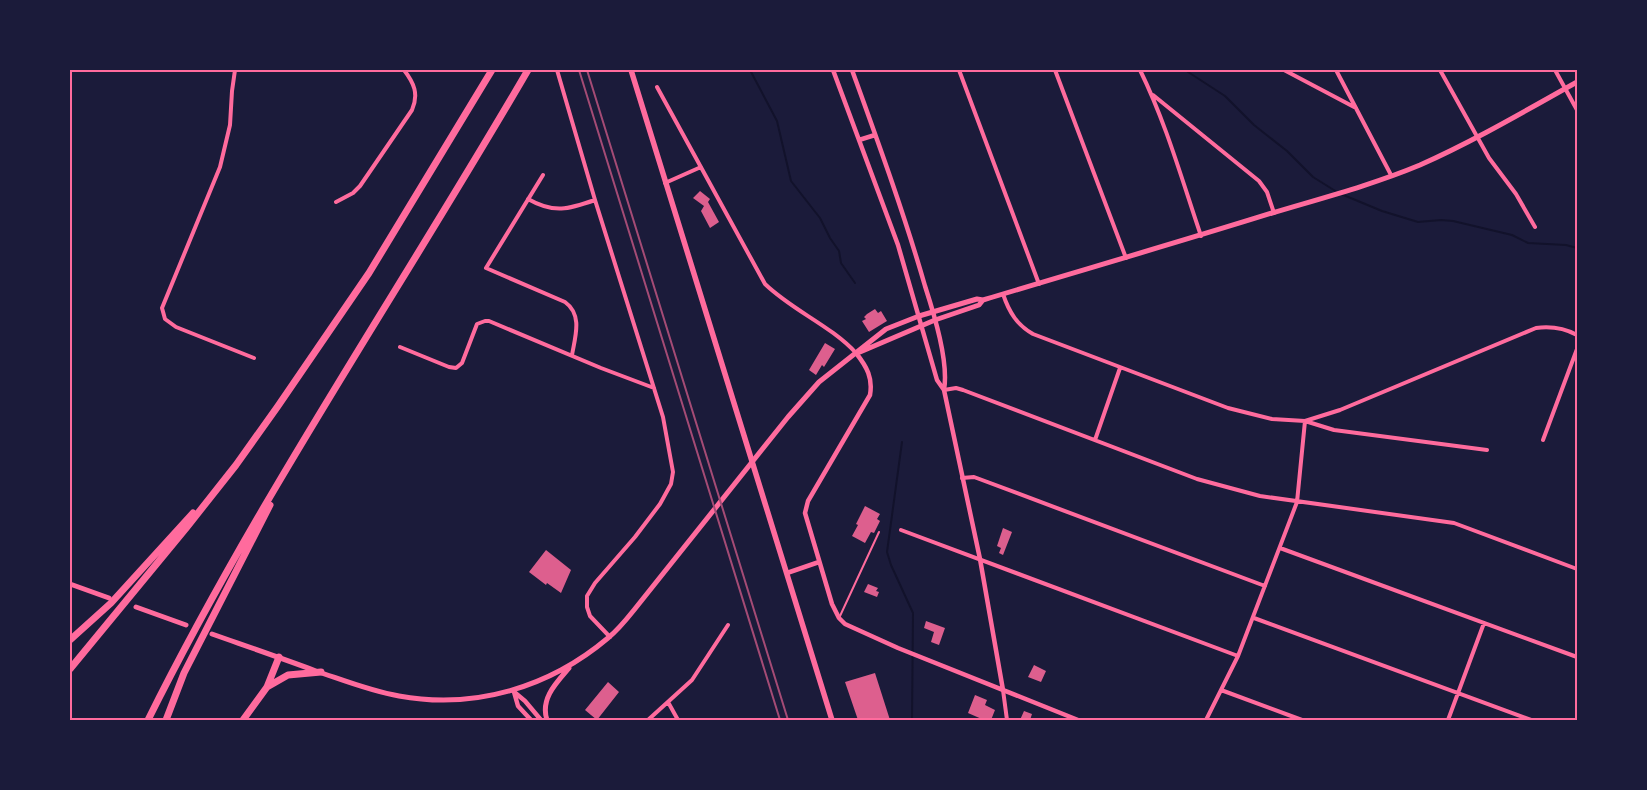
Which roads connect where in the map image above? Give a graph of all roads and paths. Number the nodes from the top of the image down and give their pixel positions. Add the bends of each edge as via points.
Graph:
1 (235, 70) edge
2 (404, 70) edge
3 (492, 70) edge
4 (528, 70) edge
5 (557, 70) edge
6 (631, 70) edge
7 (832, 70) edge
8 (852, 70) edge
9 (959, 70) edge
10 (1055, 70) edge
11 (1140, 70) edge
12 (1284, 70) edge
13 (1336, 70) edge
14 (1440, 70) edge
15 (1555, 70) edge
16 (1577, 82) edge
17 (657, 87) dead end
18 (1565, 89) junction
19 (1152, 94) junction
20 (1356, 108) junction
21 (1577, 110) edge
22 (875, 135) junction
23 (1477, 138) junction
24 (859, 140) junction
25 (701, 167) junction
26 (543, 175) dead end
27 (1391, 175) junction
28 (665, 183) junction
29 (528, 199) junction
30 (596, 200) junction
31 (336, 202) dead end
32 (1274, 213) junction
33 (1535, 227) dead end
34 (1201, 236) junction
35 (1126, 258) junction
36 (1039, 284) junction
37 (1003, 294) junction
38 (982, 300) junction
39 (933, 312) junction
40 (920, 316) junction
41 (935, 320) junction
42 (922, 325) junction
43 (1577, 335) edge
44 (400, 347) dead end
45 (1577, 349) edge
46 (856, 353) junction
47 (572, 355) junction
48 (254, 358) dead end
49 (1120, 368) junction
50 (654, 388) junction
51 (944, 390) junction
52 (1305, 421) junction
53 (1095, 440) junction
54 (1543, 440) dead end
55 (301, 445) junction
56 (1487, 450) dead end
57 (236, 465) junction
58 (962, 478) junction
59 (1297, 502) junction
60 (901, 530) dead end
61 (879, 532) dead end
62 (1280, 548) junction
63 (980, 559) junction
64 (819, 562) junction
65 (1577, 569) edge
66 (787, 573) junction
67 (70, 584) edge
68 (1265, 586) junction
69 (109, 598) dead end
70 (136, 607) dead end
71 (839, 618) junction
72 (1254, 618) junction
73 (1484, 623) junction
74 (186, 625) dead end
75 (728, 625) dead end
76 (212, 634) dead end
77 (610, 637) junction
78 (70, 640) edge
79 (1238, 656) junction
80 (279, 657) junction
81 (1577, 657) edge
82 (572, 664) junction
83 (70, 669) edge
84 (321, 672) junction
85 (267, 687) junction
86 (1003, 690) junction
87 (1221, 690) junction
88 (513, 691) junction
89 (1458, 694) junction
90 (668, 702) junction
91 (148, 720) edge
92 (166, 720) edge
93 (243, 720) edge
94 (531, 720) edge
95 (541, 720) edge
96 (547, 720) edge
97 (648, 720) edge
98 (678, 720) edge
99 (832, 720) edge
100 (1007, 720) edge
101 (1078, 720) edge
102 (1206, 720) edge
103 (1302, 720) edge
104 (1448, 720) edge
105 (1531, 720) edge

1 - 48 street via 225,152 162,308 165,319 176,327
2 - 31 street via 412,80 416,95 412,110 360,186
3 - 57 highway via 369,273
4 - 55 highway
5 - 30 street
6 - 28 main road
7 - 24 street
8 - 22 street
9 - 36 street
10 - 35 street
11 - 19 street
12 - 20 street
13 - 20 street
14 - 23 street
15 - 18 street
16 - 18 main road
17 - 25 street
18 - 21 street
18 - 23 main road
19 - 32 street via 1259,181 1267,192
19 - 34 street
20 - 27 street
22 - 24 street
22 - 39 street
23 - 27 main road
23 - 33 street
24 - 40 street
25 - 28 street
25 - 46 street via 765,284 838,336
26 - 29 street
27 - 32 main road
28 - 66 main road
29 - 30 street via 538,205 558,209
29 - 47 street via 486,268 571,306 577,323
30 - 50 street
32 - 34 main road
34 - 35 main road
35 - 36 main road
36 - 37 main road
37 - 38 main road
37 - 49 street via 1012,315 1025,330
38 - 39 main road
38 - 41 main road via 978,305
39 - 40 main road
39 - 41 street
40 - 42 street
40 - 46 main road via 886,329
41 - 42 main road
41 - 51 street via 946,380
42 - 46 main road
42 - 51 street
43 - 52 street via 1547,326 1525,332 1340,410
44 - 47 street via 456,368 462,363 477,324 489,321
45 - 54 street
46 - 64 street via 871,378 870,395 805,507
46 - 77 main road via 805,397
47 - 50 street
49 - 52 street via 1244,413
49 - 53 street
50 - 77 street via 663,417 673,472 672,484 635,537 595,582 587,596 590,616
51 - 53 street via 963,390
51 - 58 street
52 - 56 street via 1334,430
52 - 59 street
53 - 59 street via 1197,479
55 - 91 highway via 205,610
55 - 92 highway via 184,673
57 - 78 highway via 98,616
57 - 83 highway
58 - 63 street
58 - 68 street via 974,477
59 - 62 street
59 - 65 street via 1454,523
60 - 63 street
61 - 71 lane
62 - 68 street
62 - 73 street
63 - 79 street
63 - 86 street
64 - 66 street
64 - 71 street
66 - 99 main road
67 - 69 main road
68 - 72 street
70 - 74 main road
71 - 86 street via 852,628
72 - 79 street
72 - 89 street
73 - 81 street
73 - 89 street
75 - 90 street via 692,680
76 - 80 main road
77 - 82 main road
79 - 87 street
80 - 84 main road
80 - 85 highway
82 - 88 main road
82 - 96 main road via 549,694
84 - 85 highway via 288,675
84 - 88 main road via 370,690 422,699 466,700
85 - 93 highway
86 - 100 street
86 - 101 street
87 - 102 street
87 - 103 street
88 - 94 street via 518,706
88 - 95 street
89 - 104 street
89 - 105 street
90 - 97 street
90 - 98 street

